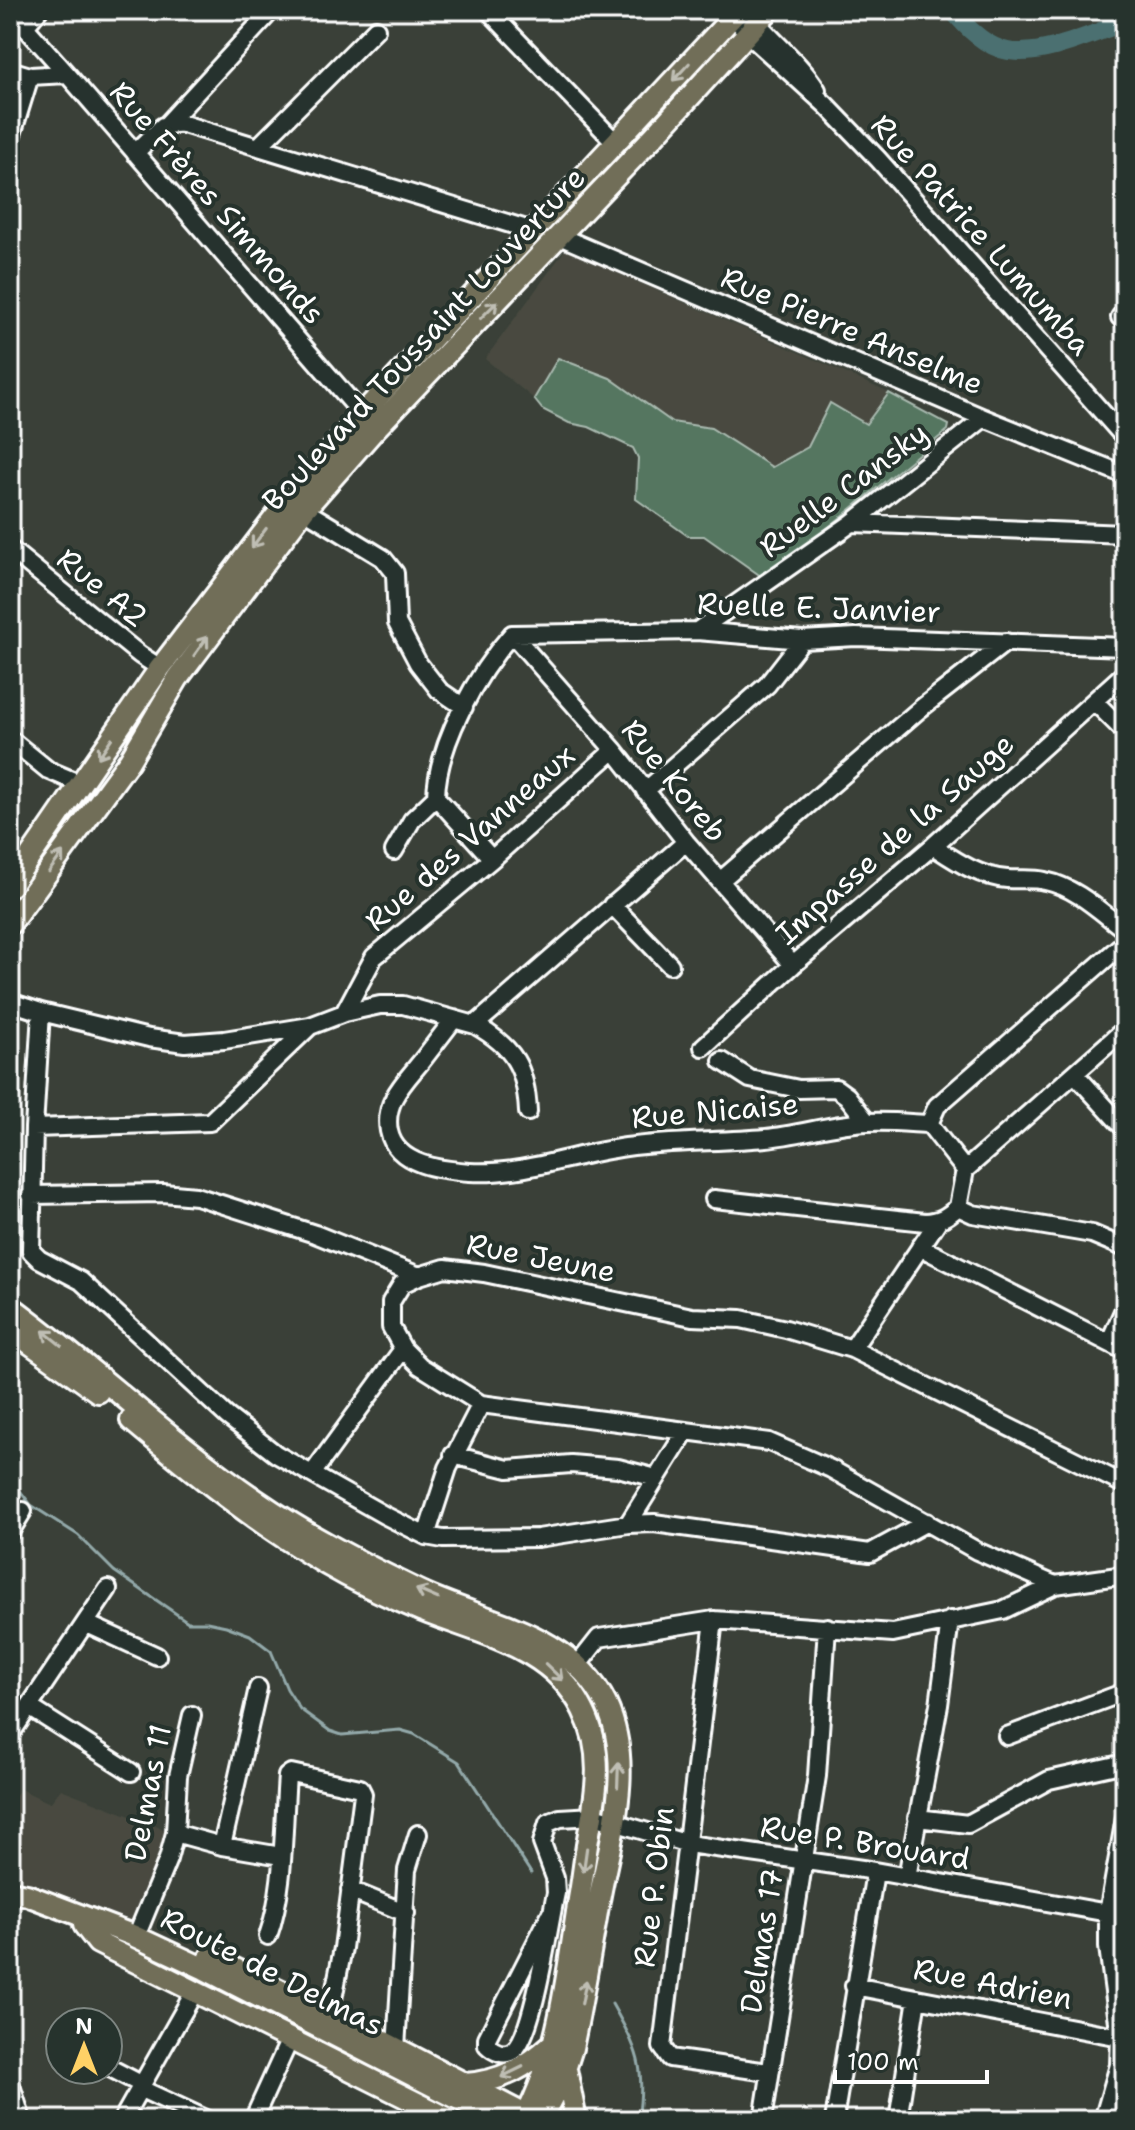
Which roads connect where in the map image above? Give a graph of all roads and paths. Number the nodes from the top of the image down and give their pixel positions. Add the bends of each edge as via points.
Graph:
1 (10, 10) edge
2 (39, 10) edge
3 (272, 10) edge
4 (488, 10) edge
5 (746, 16) edge
6 (25, 27) junction
7 (376, 29) dead end
8 (10, 70) edge
9 (67, 74) junction
10 (30, 76) junction
11 (168, 123) junction
12 (10, 141) edge
13 (616, 143) junction
14 (259, 146) junction
15 (135, 153) junction
16 (533, 231) junction
17 (559, 236) junction
18 (984, 418) junction
19 (369, 420) junction
20 (1125, 438) edge
21 (1125, 475) edge
22 (304, 510) junction
23 (852, 523) junction
24 (1125, 534) edge
25 (10, 549) edge
26 (697, 631) junction
27 (512, 634) junction
28 (802, 640) junction
29 (1006, 642) junction
30 (1125, 647) edge
31 (160, 668) junction
32 (1125, 673) edge
33 (1095, 702) junction
34 (464, 707) junction
35 (1125, 732) edge
36 (10, 739) edge
37 (614, 750) junction
38 (81, 784) junction
39 (645, 791) junction
40 (436, 797) junction
41 (686, 842) junction
42 (933, 846) junction
43 (394, 851) dead end
44 (492, 859) junction
45 (721, 880) junction
46 (10, 886) edge
47 (612, 905) junction
48 (11, 922) edge
49 (1125, 930) edge
50 (1125, 942) edge
51 (670, 965) dead end
52 (793, 965) junction
53 (10, 1002) edge
54 (41, 1012) junction
55 (344, 1013) junction
56 (454, 1019) junction
57 (475, 1025) junction
58 (310, 1026) junction
59 (1123, 1035) edge
60 (703, 1047) dead end
61 (722, 1061) dead end
62 (1075, 1074) junction
63 (528, 1112) dead end
64 (867, 1122) junction
65 (929, 1124) junction
66 (34, 1128) junction
67 (1125, 1129) edge
68 (965, 1170) junction
69 (31, 1195) junction
70 (714, 1199) dead end
71 (958, 1207) junction
72 (938, 1221) junction
73 (920, 1247) junction
74 (1125, 1248) edge
75 (419, 1276) junction
76 (10, 1306) edge
77 (1125, 1307) edge
78 (10, 1329) edge
79 (1109, 1343) junction
80 (403, 1349) junction
81 (852, 1349) junction
82 (1125, 1351) edge
83 (481, 1404) junction
84 (686, 1431) junction
85 (453, 1455) junction
86 (312, 1474) junction
87 (656, 1478) junction
88 (1125, 1485) edge
89 (23, 1511) dead end
90 (927, 1522) junction
91 (628, 1524) junction
92 (10, 1532) edge
93 (426, 1536) junction
94 (1125, 1575) edge
95 (1055, 1585) junction
96 (108, 1589) dead end
97 (714, 1620) junction
98 (950, 1620) junction
99 (85, 1623) junction
100 (827, 1627) junction
101 (157, 1656) dead end
102 (577, 1666) junction
103 (258, 1688) dead end
104 (1125, 1692) edge
105 (29, 1707) junction
106 (192, 1715) dead end
107 (10, 1735) edge
108 (1007, 1736) dead end
109 (1125, 1763) edge
110 (131, 1772) dead end
111 (594, 1816) junction
112 (917, 1818) junction
113 (1125, 1818) edge
114 (616, 1823) junction
115 (175, 1833) junction
116 (418, 1834) dead end
117 (688, 1844) junction
118 (222, 1846) junction
119 (281, 1856) junction
120 (804, 1860) junction
121 (875, 1872) junction
122 (907, 1877) junction
123 (1118, 1889) edge
124 (350, 1890) junction
125 (10, 1892) edge
126 (406, 1913) junction
127 (551, 1913) junction
128 (1108, 1913) junction
129 (85, 1922) junction
130 (140, 1927) junction
131 (268, 1936) dead end
132 (854, 1986) junction
133 (195, 1991) junction
134 (917, 1998) junction
135 (1122, 2009) edge
136 (330, 2014) junction
137 (300, 2031) junction
138 (1120, 2037) junction
139 (552, 2044) junction
140 (396, 2048) junction
141 (565, 2068) junction
142 (768, 2072) junction
143 (124, 2076) edge
144 (10, 2082) edge
145 (465, 2084) junction
146 (140, 2086) junction
147 (534, 2117) edge
148 (446, 2118) edge
149 (22, 2120) edge
150 (122, 2120) edge
151 (208, 2120) edge
152 (253, 2120) edge
153 (477, 2120) edge
154 (500, 2120) edge
155 (576, 2120) edge
156 (763, 2120) edge
157 (834, 2120) edge
158 (898, 2120) edge
159 (1103, 2120) edge

1 - 6 street
2 - 6 street
3 - 11 street
4 - 13 street
5 -> 13 main road, Boulevard Toussaint Louverture
5 - 17 main road, Boulevard Toussaint Louverture
5 - 20 street, Rue Patrice Lumumba
6 - 9 street
7 - 14 street
8 - 10 street, Rue Frères Simmonds
9 - 10 street, Rue Frères Simmonds
9 - 15 street, Rue Frères Simmonds
10 - 12 street
11 - 14 street
11 - 15 street
13 - 16 main road, Boulevard Toussaint Louverture
14 - 16 street
15 - 19 street, Rue Frères Simmonds
16 - 19 main road, Boulevard Toussaint Louverture
17 - 18 street, Rue Pierre Anselme
19 -> 17 main road, Boulevard Toussaint Louverture
18 - 21 street, Rue Pierre Anselme
18 - 23 street, Ruelle Cansky
19 - 22 main road, Boulevard Toussaint Louverture
19 -> 31 main road, Boulevard Toussaint Louverture via 277,515
22 - 34 street via 383,558 395,573 397,623 439,690
48 -> 22 main road, Boulevard Toussaint Louverture via 129,761 178,678
23 - 24 street
23 - 26 street, Ruelle Cansky
25 - 31 street, Rue A2
26 - 27 street, Ruelle E. Janvier
26 - 28 street, Ruelle E. Janvier
27 - 34 street via 490,658
27 - 37 street, Rue Koreb
28 - 29 street, Ruelle E. Janvier
28 - 39 street via 767,685
29 - 30 street, Ruelle E. Janvier
29 - 45 street
31 -> 38 main road, Boulevard Toussaint Louverture
32 - 33 street, Impasse de la Sauge
33 - 35 street
33 - 42 street, Impasse de la Sauge
34 - 40 street via 436,777
36 - 38 street via 48,770
37 - 39 street, Rue Koreb
37 - 44 street, Rue des Vanneaux
38 - 46 main road, Boulevard Toussaint Louverture
39 - 41 street, Rue Koreb
40 - 43 street via 412,820
40 - 44 street
41 - 45 street, Rue Koreb
41 - 47 street
42 - 49 street via 967,868 1003,879 1062,886
42 - 52 street, Impasse de la Sauge
44 - 55 street, Rue des Vanneaux via 374,957
45 - 52 street, Rue Koreb
47 - 51 street
47 - 57 street
50 - 65 street via 937,1106
52 - 60 street, Impasse de la Sauge
53 - 54 street
54 - 58 street via 185,1043
54 - 66 street
55 - 56 street via 403,1005
55 - 58 street
56 - 57 street
56 - 64 street, Rue Nicaise via 401,1082 389,1118 399,1150 438,1169 474,1172 548,1165 629,1147 767,1138
57 - 63 street via 498,1038 517,1063 527,1084
58 - 66 street via 210,1122
59 - 62 street
61 - 64 street via 750,1079 799,1089 836,1088
62 - 67 street
62 - 68 street
64 - 65 street, Rue Nicaise
65 - 68 street
66 - 69 street
68 - 71 street
69 - 75 street via 196,1196 315,1234
69 - 86 street via 31,1251 39,1259 81,1281 227,1416
70 - 72 street
71 - 72 street
71 - 74 street via 1092,1234
72 - 73 street
73 - 79 street
73 - 81 street
75 - 80 street via 402,1284 391,1302 391,1327
75 - 81 street, Rue Jeune via 445,1268 484,1273 692,1317 741,1319
102 -> 76 main road via 527,1632 425,1594 314,1538 189,1450
77 - 79 street
78 -> 111 main road via 79,1377 253,1516 325,1563 419,1609 533,1654 549,1666 583,1710 596,1749
79 - 82 street
80 - 83 street via 420,1366
80 - 86 street
81 - 88 street, Rue Jeune
83 - 84 street
83 - 85 street
84 - 87 street
84 - 90 street via 769,1442
85 - 87 street via 508,1469 571,1464
85 - 93 street
86 - 93 street
87 - 91 street
89 - 92 street
90 - 91 street via 870,1553 717,1530
90 - 95 street
91 - 93 street via 538,1538
94 - 95 street
95 - 98 street via 1003,1610
96 - 99 street
97 - 100 street
97 - 102 street via 599,1638
97 - 117 street, Rue P. Obin
98 - 100 street via 893,1633
98 - 112 street
99 - 101 street
99 - 105 street
100 - 120 street, Delmas 17 via 817,1776
114 -> 102 main road via 615,1733 606,1705
103 - 118 street
104 - 108 street
105 - 107 street
105 - 110 street
106 - 115 street, Delmas 11 via 178,1776
109 - 112 street via 1049,1780 968,1824
111 - 114 street, Rue P. Brouard
111 - 127 street via 560,1818 548,1823 543,1834 555,1878
111 -> 139 main road
112 - 122 street
113 - 123 street
114 - 117 street, Rue P. Brouard
141 -> 114 main road
115 - 118 street
115 - 130 street, Delmas 11
116 - 126 street via 407,1870
117 - 120 street, Rue P. Brouard
117 - 142 street, Rue P. Obin via 663,2051 670,2058
118 - 119 street
119 - 124 street via 288,1774 357,1786 362,1791
119 - 131 street
120 - 121 street, Rue P. Brouard
120 - 142 street, Delmas 17
121 - 122 street, Rue P. Brouard
121 - 132 street
122 - 128 street, Rue P. Brouard
123 - 128 street
124 - 126 street
124 - 136 street
125 - 129 main road, Route de Delmas
126 - 140 street
127 - 127 street via 487,2038 494,2052 513,2051 527,2029
128 - 135 street via 1108,1947
129 - 130 main road via 114,1917
129 - 133 main road via 98,1943
129 - 137 main road, Route de Delmas
130 - 136 main road
132 - 134 street, Rue Adrien
132 - 157 street
133 - 137 main road
133 - 146 street
134 - 138 street, Rue Adrien
134 - 158 street
135 - 138 street
136 - 140 main road
137 - 148 main road
137 - 152 street
137 - 153 main road, Route de Delmas
137 - 154 main road, Route de Delmas
138 - 159 street via 1119,2065
139 -> 145 main road via 503,2077
139 - 147 main road
140 - 145 main road
141 - 147 main road
141 - 155 main road
142 - 156 street, Delmas 17
143 - 146 street
144 - 149 street
145 - 147 main road
146 - 150 street
146 - 151 street

